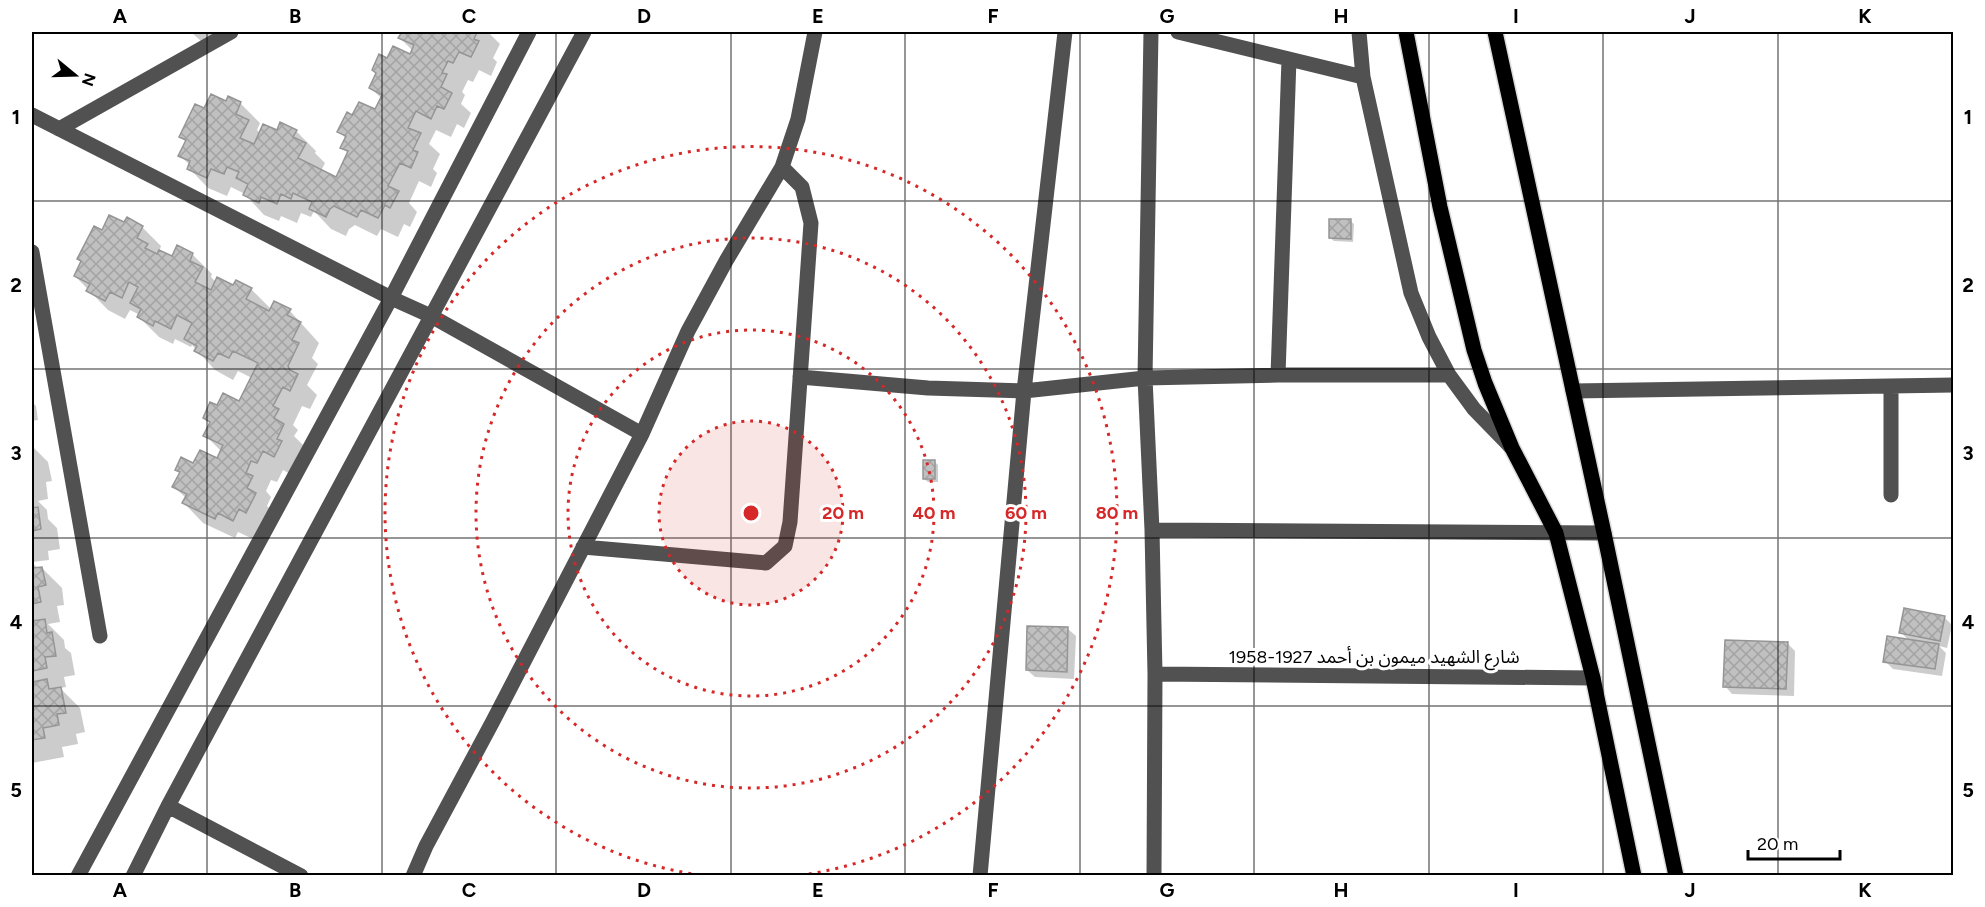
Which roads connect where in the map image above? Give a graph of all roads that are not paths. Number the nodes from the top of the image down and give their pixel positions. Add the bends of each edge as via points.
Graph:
1 (231, 32) edge
2 (529, 32) edge
3 (584, 32) edge
4 (815, 32) edge
5 (1065, 32) edge
6 (1151, 32) edge
7 (1178, 32) edge
8 (1359, 32) edge
9 (1406, 32) edge
10 (1495, 32) edge
11 (1289, 59) junction
12 (1363, 77) junction
13 (32, 115) edge
14 (59, 129) junction
15 (782, 167) junction
16 (32, 252) edge
17 (391, 298) junction
18 (431, 316) junction
19 (1278, 375) junction
20 (1449, 375) junction
21 (800, 377) junction
22 (1145, 378) junction
23 (1953, 385) edge
24 (1891, 386) junction
25 (1024, 391) junction
26 (1573, 391) junction
27 (642, 434) junction
28 (1512, 448) junction
29 (1891, 495) dead end
30 (1152, 530) junction
31 (1604, 532) junction
32 (1556, 533) junction
33 (583, 547) junction
34 (100, 636) dead end
35 (1155, 674) junction
36 (1593, 678) junction
37 (168, 806) junction
38 (78, 876) edge
39 (133, 876) edge
40 (301, 876) edge
41 (413, 876) edge
42 (980, 876) edge
43 (1154, 876) edge
44 (1634, 876) edge
45 (1676, 876) edge

1 - 14 street
2 - 17 street
3 - 18 street
4 - 15 street via 798,119
5 - 25 street
6 - 22 street
7 - 11 street
8 - 12 street
9 - 28 main road via 1440,207 1474,350
10 - 26 main road
11 - 12 street
11 - 19 street
12 - 20 street via 1411,294
13 - 14 street
14 - 17 street
15 - 21 street via 802,188 812,223
15 - 27 street via 688,332
16 - 34 street
17 - 18 street
17 - 38 street
18 - 27 street
18 - 37 street
19 - 20 street
19 - 22 street
20 - 28 street via 1474,409
21 - 25 street
21 - 33 street via 790,522 785,546 766,563
22 - 25 street
22 - 30 street
23 - 24 street
24 - 26 street
24 - 29 street
25 - 42 street
26 - 31 main road
27 - 33 street
28 - 32 main road
30 - 32 street
30 - 35 street
31 - 32 street
31 - 45 main road
32 - 36 main road
33 - 41 street
35 - 36 street, شارع الشهيد ميمون بن أحمد 1927-1958
35 - 43 street
36 - 44 main road
37 - 39 street
37 - 40 street

